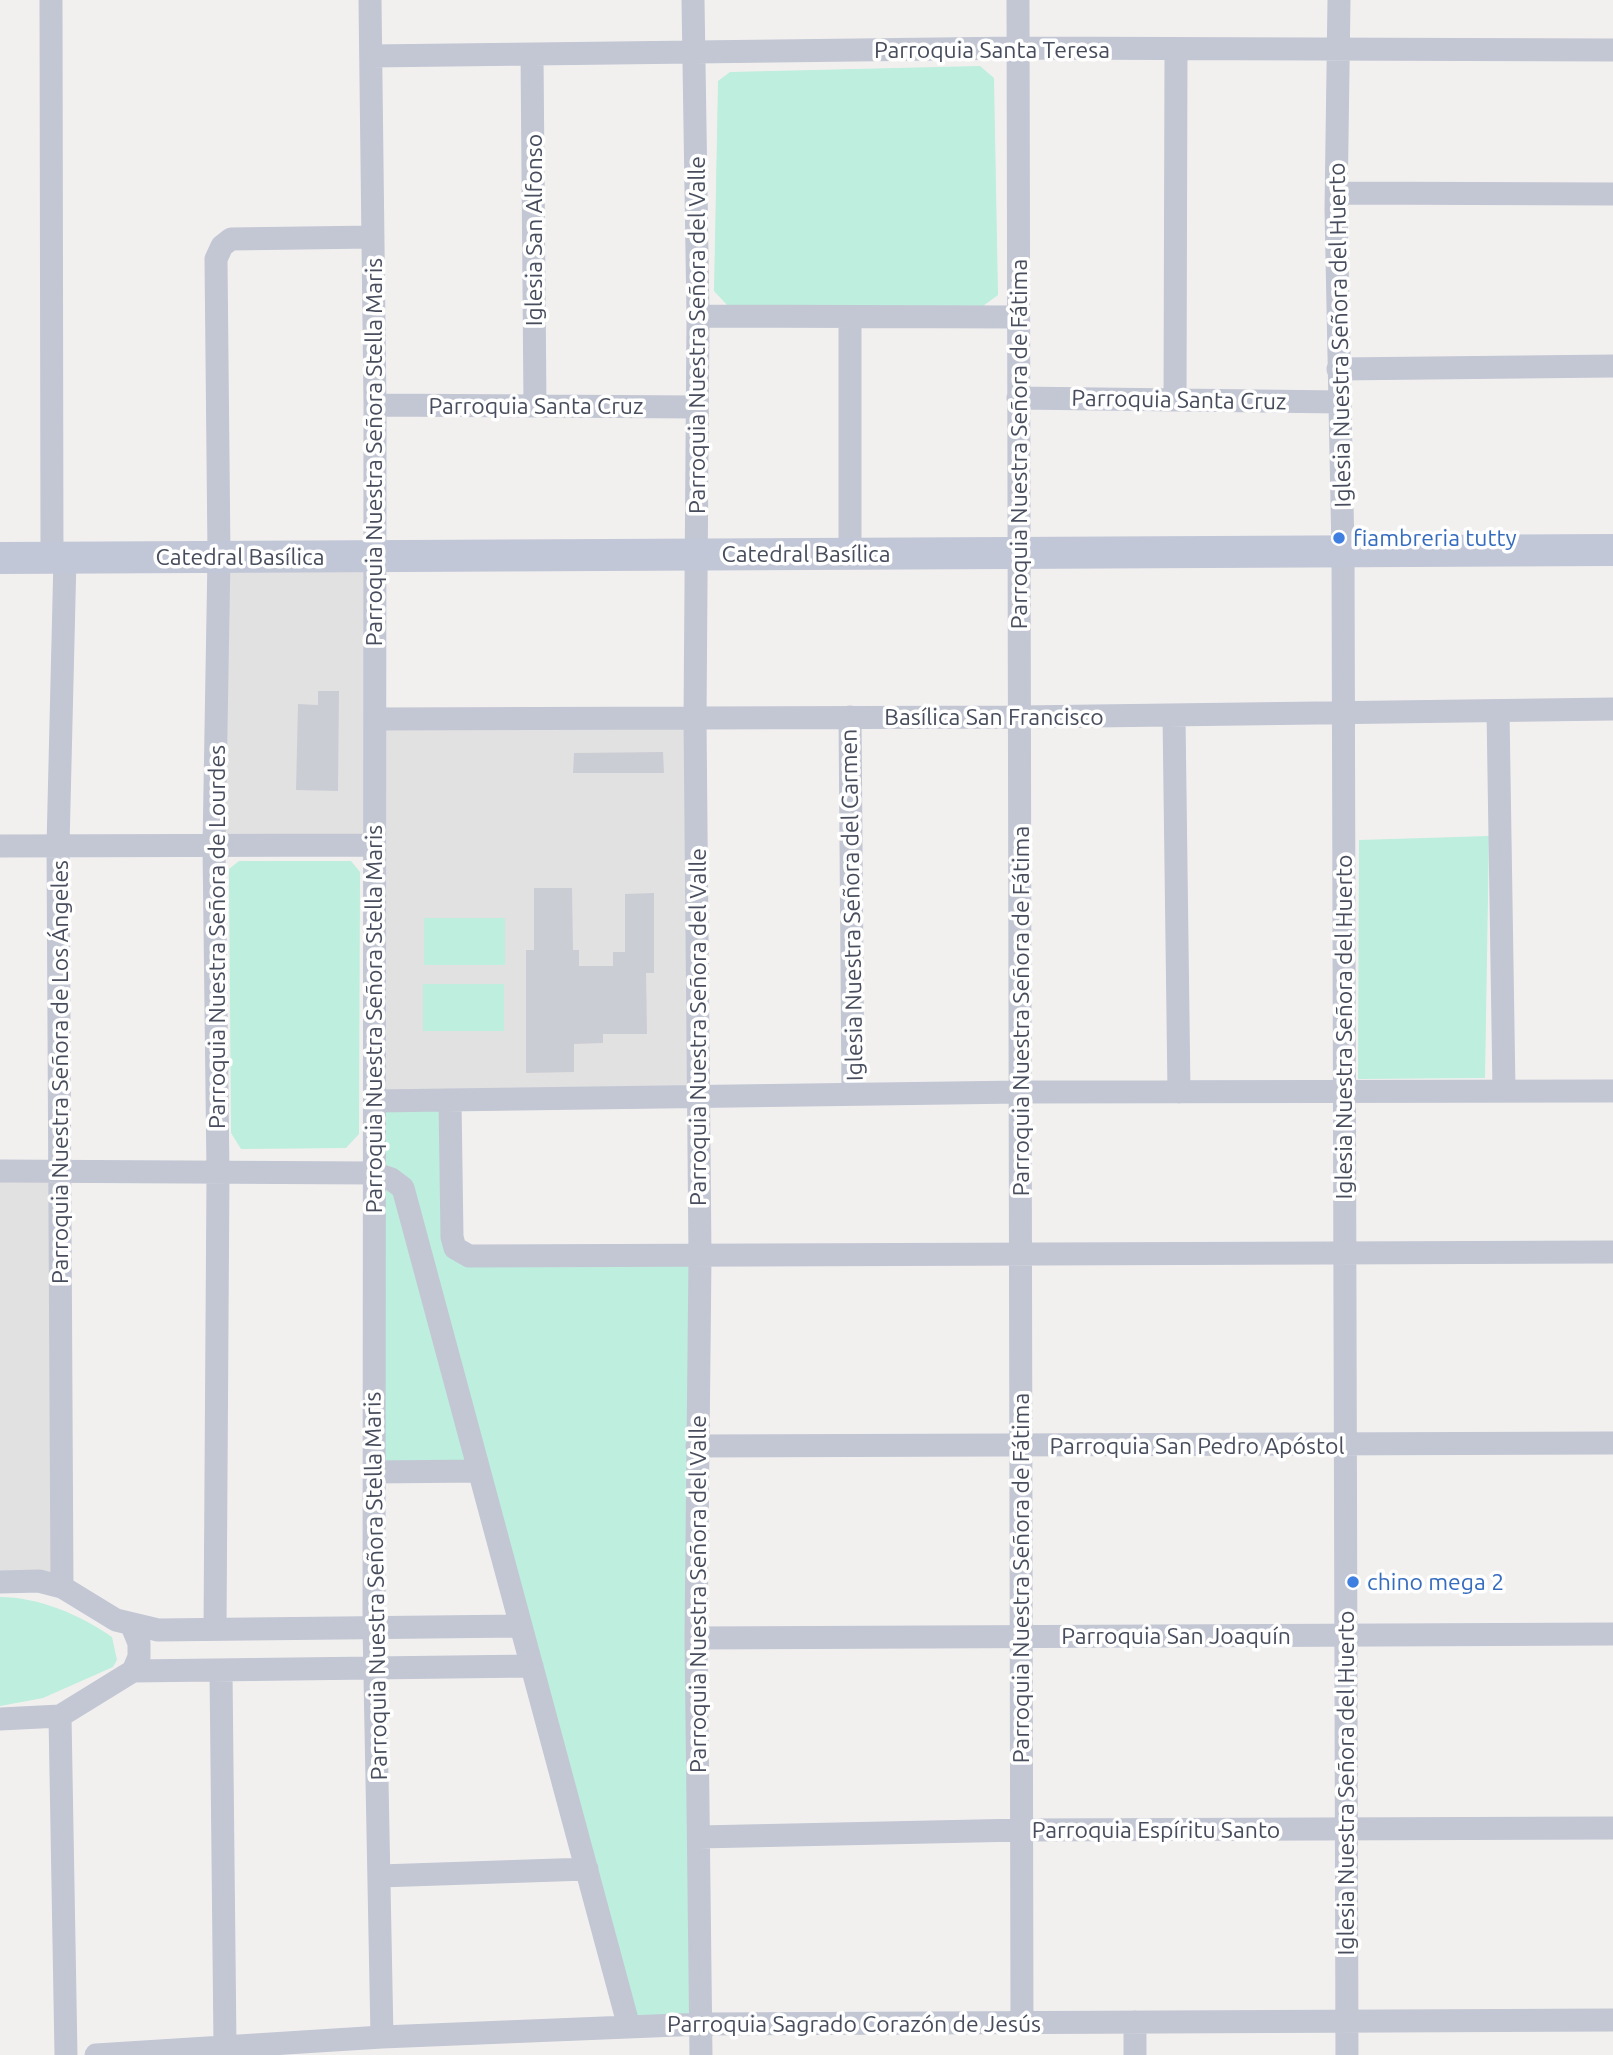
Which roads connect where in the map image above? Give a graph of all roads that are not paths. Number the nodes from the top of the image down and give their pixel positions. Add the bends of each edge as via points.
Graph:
1 (51, 0) edge
2 (370, 0) edge
3 (693, 0) edge
4 (1018, 0) edge
5 (1339, 0) edge
6 (1018, 48) junction
7 (1176, 50) junction
8 (1338, 50) junction
9 (1613, 50) edge
10 (695, 52) junction
11 (533, 55) junction
12 (371, 56) junction
13 (1337, 193) junction
14 (1613, 194) edge
15 (373, 237) junction
16 (698, 316) junction
17 (1017, 317) junction
18 (850, 318) junction
19 (1613, 366) edge
20 (1338, 369) junction
21 (1018, 398) junction
22 (1175, 399) junction
23 (1340, 402) junction
24 (375, 405) junction
25 (535, 405) junction
26 (697, 407) junction
27 (1613, 550) edge
28 (1343, 552) junction
29 (698, 554) junction
30 (850, 554) junction
31 (1020, 554) junction
32 (219, 556) junction
33 (58, 557) junction
34 (375, 557) junction
35 (0, 558) edge
36 (1613, 709) edge
37 (1498, 711) junction
38 (1344, 712) junction
39 (1174, 716) junction
40 (850, 717) junction
41 (1020, 717) junction
42 (375, 719) junction
43 (695, 719) junction
44 (374, 845) junction
45 (0, 846) edge
46 (58, 846) junction
47 (215, 846) junction
48 (1504, 1090) junction
49 (1613, 1091) edge
50 (1021, 1092) junction
51 (1179, 1092) junction
52 (1345, 1092) junction
53 (853, 1094) junction
54 (698, 1096) junction
55 (450, 1100) junction
56 (375, 1101) junction
57 (0, 1171) edge
58 (61, 1171) junction
59 (218, 1173) junction
60 (373, 1173) junction
61 (1613, 1252) edge
62 (1344, 1255) junction
63 (700, 1256) junction
64 (1021, 1256) junction
65 (1613, 1443) edge
66 (1344, 1445) junction
67 (697, 1446) junction
68 (1020, 1447) junction
69 (479, 1471) junction
70 (374, 1472) junction
71 (0, 1582) edge
72 (62, 1587) junction
73 (132, 1626) junction
74 (521, 1626) junction
75 (374, 1627) junction
76 (215, 1629) junction
77 (1613, 1634) edge
78 (1020, 1636) junction
79 (1345, 1636) junction
80 (696, 1638) junction
81 (532, 1666) junction
82 (375, 1667) junction
83 (133, 1671) junction
84 (221, 1671) junction
85 (60, 1716) junction
86 (0, 1719) edge
87 (1613, 1828) edge
88 (1346, 1829) junction
89 (1022, 1830) junction
90 (699, 1837) junction
91 (587, 1869) junction
92 (380, 1876) junction
93 (1613, 2021) edge
94 (1021, 2022) junction
95 (1135, 2022) junction
96 (1346, 2023) junction
97 (702, 2024) junction
98 (629, 2026) junction
99 (382, 2037) junction
100 (478, 2045) edge
101 (226, 2046) junction
102 (65, 2055) edge
103 (96, 2055) edge
104 (701, 2055) edge
105 (1135, 2055) edge
106 (1347, 2055) edge

1 - 33 street, Parroquia Nuestra Señora de Los Ángeles
2 - 12 street, Parroquia Nuestra Señora Stella Maris
3 - 10 street, Parroquia Nuestra Señora del Valle
4 - 6 street, Parroquia Nuestra Señora de Fátima
5 - 8 street, Iglesia Nuestra Señora del Huerto
6 - 7 street, Parroquia Santa Teresa
6 - 10 street, Parroquia Santa Teresa
6 - 17 street, Parroquia Nuestra Señora de Fátima
7 - 8 street, Parroquia Santa Teresa
7 - 22 street
8 - 9 street, Parroquia Santa Teresa
8 - 13 street, Iglesia Nuestra Señora del Huerto
10 - 11 street, Parroquia Santa Teresa
10 - 16 street, Parroquia Nuestra Señora del Valle
11 - 12 street, Parroquia Santa Teresa
11 - 25 street, Iglesia San Alfonso
12 - 15 street, Parroquia Nuestra Señora Stella Maris
13 - 14 street
13 - 20 street, Iglesia Nuestra Señora del Huerto
15 - 24 street, Parroquia Nuestra Señora Stella Maris
15 - 32 street, Parroquia Nuestra Señora de Lourdes via 231,239 222,246 216,259
16 - 18 street
16 - 26 street, Parroquia Nuestra Señora del Valle
17 - 18 street
17 - 21 street, Parroquia Nuestra Señora de Fátima
18 - 30 street
19 - 20 street
20 - 23 street, Iglesia Nuestra Señora del Huerto
21 - 22 street, Parroquia Santa Cruz
21 - 31 street, Parroquia Nuestra Señora de Fátima
22 - 23 street, Parroquia Santa Cruz
23 - 28 street, Iglesia Nuestra Señora del Huerto
24 - 25 street, Parroquia Santa Cruz
24 - 34 street, Parroquia Nuestra Señora Stella Maris
25 - 26 street, Parroquia Santa Cruz
26 - 29 street, Parroquia Nuestra Señora del Valle
27 - 28 main road, Catedral Basílica
28 - 31 main road, Catedral Basílica
28 - 38 street, Iglesia Nuestra Señora del Huerto
29 - 30 main road, Catedral Basílica
29 - 34 main road, Catedral Basílica
29 - 43 street, Parroquia Nuestra Señora del Valle
30 - 31 main road, Catedral Basílica
31 - 41 street, Parroquia Nuestra Señora de Fátima
32 - 33 main road, Catedral Basílica
32 - 34 main road, Catedral Basílica
32 - 47 street, Parroquia Nuestra Señora de Lourdes
33 - 35 main road, Catedral Basílica
33 - 46 street, Parroquia Nuestra Señora de Los Ángeles
34 - 42 street, Parroquia Nuestra Señora Stella Maris
36 - 37 street, Basílica San Francisco
37 - 38 street, Basílica San Francisco
37 - 48 street
38 - 39 street, Basílica San Francisco
38 - 52 street, Iglesia Nuestra Señora del Huerto
39 - 41 street, Basílica San Francisco
39 - 51 street
40 - 41 street, Basílica San Francisco
40 - 43 street, Basílica San Francisco
40 - 53 street, Iglesia Nuestra Señora del Carmen
41 - 50 street, Parroquia Nuestra Señora de Fátima
42 - 43 street, Basílica San Francisco
42 - 44 street, Parroquia Nuestra Señora Stella Maris
43 - 54 street, Parroquia Nuestra Señora del Valle
44 - 47 street
44 - 56 street, Parroquia Nuestra Señora Stella Maris
45 - 46 street
46 - 47 street
46 - 58 street, Parroquia Nuestra Señora de Los Ángeles
47 - 59 street, Parroquia Nuestra Señora de Lourdes
48 - 49 street
48 - 52 street
50 - 51 street
50 - 53 street
50 - 64 street, Parroquia Nuestra Señora de Fátima
51 - 52 street
52 - 62 street, Iglesia Nuestra Señora del Huerto
53 - 54 street
54 - 55 street
54 - 63 street, Parroquia Nuestra Señora del Valle
55 - 56 street
55 - 63 street via 452,1237 461,1254
56 - 60 street, Parroquia Nuestra Señora Stella Maris
57 - 58 street
58 - 59 street
58 - 72 street, Parroquia Nuestra Señora de Los Ángeles
59 - 60 street
59 - 76 street, Parroquia Nuestra Señora de Lourdes
60 - 69 street via 403,1188
60 - 70 street, Parroquia Nuestra Señora Stella Maris
61 - 62 street
62 - 64 street
62 - 66 street, Iglesia Nuestra Señora del Huerto
63 - 64 street
63 - 67 street, Parroquia Nuestra Señora del Valle
64 - 68 street, Parroquia Nuestra Señora de Fátima
65 - 66 street, Parroquia San Pedro Apóstol
66 - 68 street, Parroquia San Pedro Apóstol
66 - 79 street, Iglesia Nuestra Señora del Huerto
67 - 68 street, Parroquia San Pedro Apóstol
67 - 80 street, Parroquia Nuestra Señora del Valle
68 - 78 street, Parroquia Nuestra Señora de Fátima
69 - 70 street
69 - 74 street
70 - 75 street, Parroquia Nuestra Señora Stella Maris
71 - 72 street via 39,1581
72 - 73 street
73 - 76 street
73 - 83 street via 139,1643
74 - 75 street
74 - 81 street
75 - 76 street
75 - 82 street, Parroquia Nuestra Señora Stella Maris
77 - 79 street, Parroquia San Joaquín
78 - 79 street, Parroquia San Joaquín
78 - 80 street, Parroquia San Joaquín
78 - 89 street, Parroquia Nuestra Señora de Fátima
79 - 88 street, Iglesia Nuestra Señora del Huerto
80 - 90 street, Parroquia Nuestra Señora del Valle
81 - 82 street
81 - 91 street
82 - 84 street
82 - 92 street, Parroquia Nuestra Señora Stella Maris
83 - 84 street
83 - 85 street
84 - 101 street
85 - 86 street
85 - 102 street
87 - 88 street, Parroquia Espíritu Santo
88 - 89 street, Parroquia Espíritu Santo
88 - 96 street, Iglesia Nuestra Señora del Huerto
89 - 90 street, Parroquia Espíritu Santo
89 - 94 street, Parroquia Nuestra Señora de Fátima
90 - 97 street, Parroquia Nuestra Señora del Valle
91 - 92 street
91 - 98 street
92 - 99 street, Parroquia Nuestra Señora Stella Maris
93 - 96 street, Parroquia Sagrado Corazón de Jesús
94 - 95 street, Parroquia Sagrado Corazón de Jesús
94 - 97 street, Parroquia Sagrado Corazón de Jesús
95 - 96 street, Parroquia Sagrado Corazón de Jesús
95 - 105 street
96 - 106 street, Iglesia Nuestra Señora del Huerto
97 - 98 street, Parroquia Sagrado Corazón de Jesús
97 - 104 street, Parroquia Nuestra Señora del Valle
98 - 100 street, Parroquia Sagrado Corazón de Jesús
99 - 100 street, Parroquia Sagrado Corazón de Jesús
99 - 101 street, Parroquia Sagrado Corazón de Jesús
101 - 103 street, Parroquia Sagrado Corazón de Jesús

